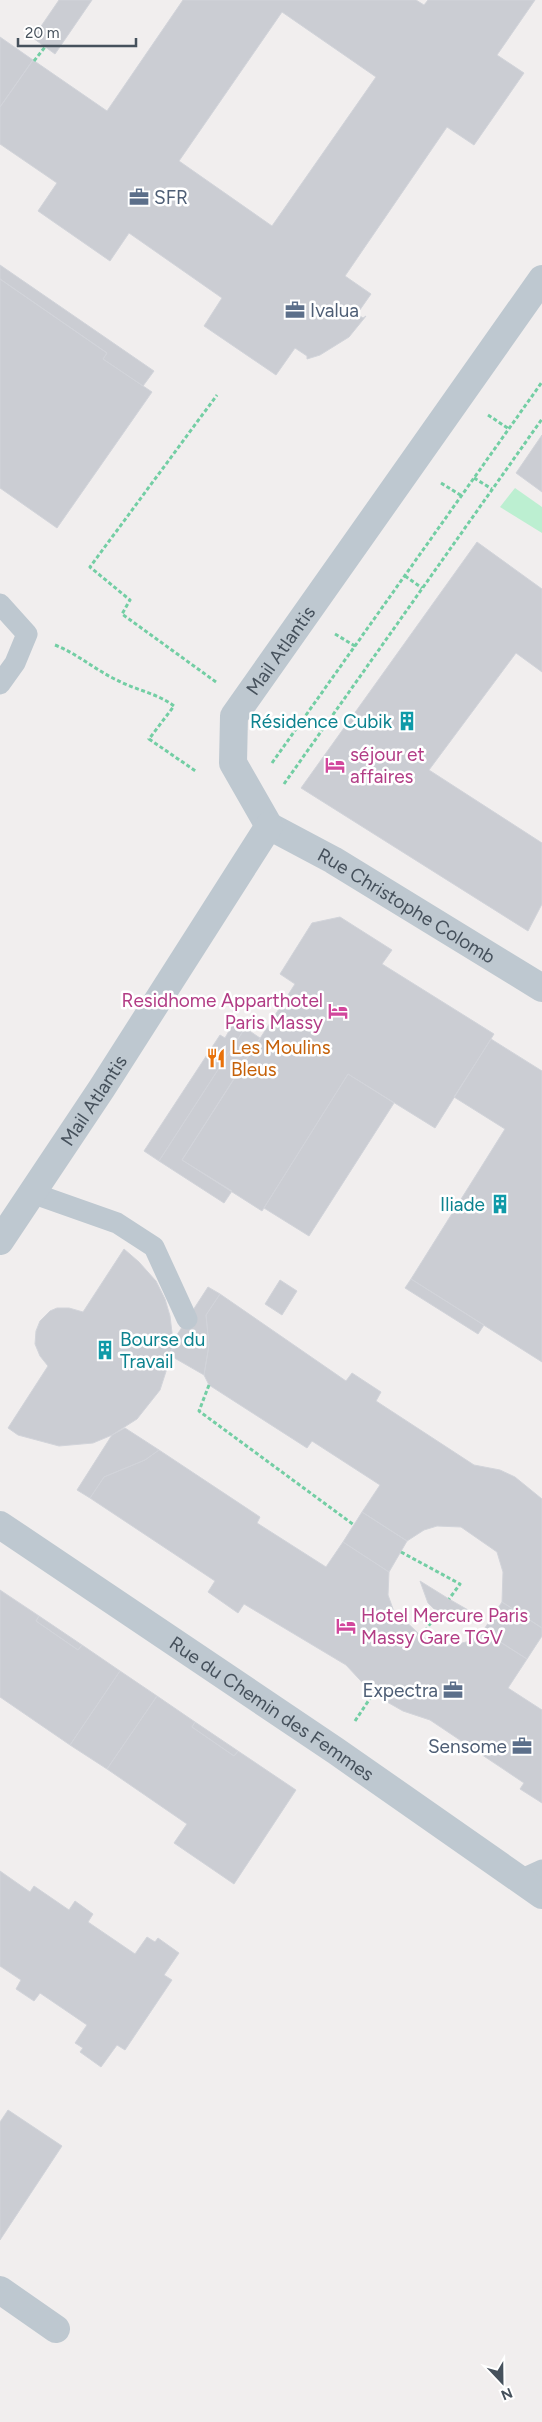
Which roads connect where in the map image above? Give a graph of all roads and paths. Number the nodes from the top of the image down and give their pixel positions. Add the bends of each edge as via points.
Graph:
1 (45, 47) dead end
2 (34, 61) dead end
3 (542, 279) edge
4 (542, 382) edge
5 (538, 388) junction
6 (542, 391) edge
7 (217, 395) dead end
8 (488, 415) dead end
9 (542, 419) edge
10 (509, 429) junction
11 (474, 478) junction
12 (441, 482) dead end
13 (492, 489) junction
14 (462, 496) junction
15 (405, 576) junction
16 (422, 588) junction
17 (0, 604) edge
18 (334, 633) dead end
19 (27, 634) junction
20 (355, 646) junction
21 (0, 684) edge
22 (218, 684) dead end
23 (268, 769) dead end
24 (197, 772) dead end
25 (277, 781) dead end
26 (269, 826) junction
27 (542, 988) edge
28 (32, 1193) junction
29 (0, 1241) edge
30 (187, 1320) dead end
31 (209, 1385) dead end
32 (0, 1525) edge
33 (354, 1525) dead end
34 (401, 1552) dead end
35 (449, 1599) dead end
36 (438, 1613) dead end
37 (420, 1636) dead end
38 (535, 1882) edge
39 (0, 2290) edge
40 (56, 2329) dead end

1 - 2 path
3 - 26 street, Mail Atlantis via 234,716 233,763
4 - 5 path
5 - 6 path
5 - 10 path
7 - 22 path via 90,567 130,600 122,614
8 - 10 path
9 - 13 path
10 - 11 path
11 - 13 path
11 - 14 path
12 - 14 path
13 - 16 path
14 - 15 path
15 - 16 path
15 - 20 path
16 - 25 path via 281,788
17 - 19 lane
18 - 20 path
19 - 21 lane via 15,663
19 - 24 path via 74,652 116,680 174,706 149,739
20 - 23 path
26 - 27 street, Rue Christophe Colomb via 333,860
26 - 28 street, Mail Atlantis
28 - 29 street, Mail Atlantis
28 - 30 lane via 117,1223 154,1247
31 - 33 path via 199,1411
32 - 38 street, Rue du Chemin des Femmes
34 - 35 path via 460,1584
36 - 37 path
39 - 40 street

